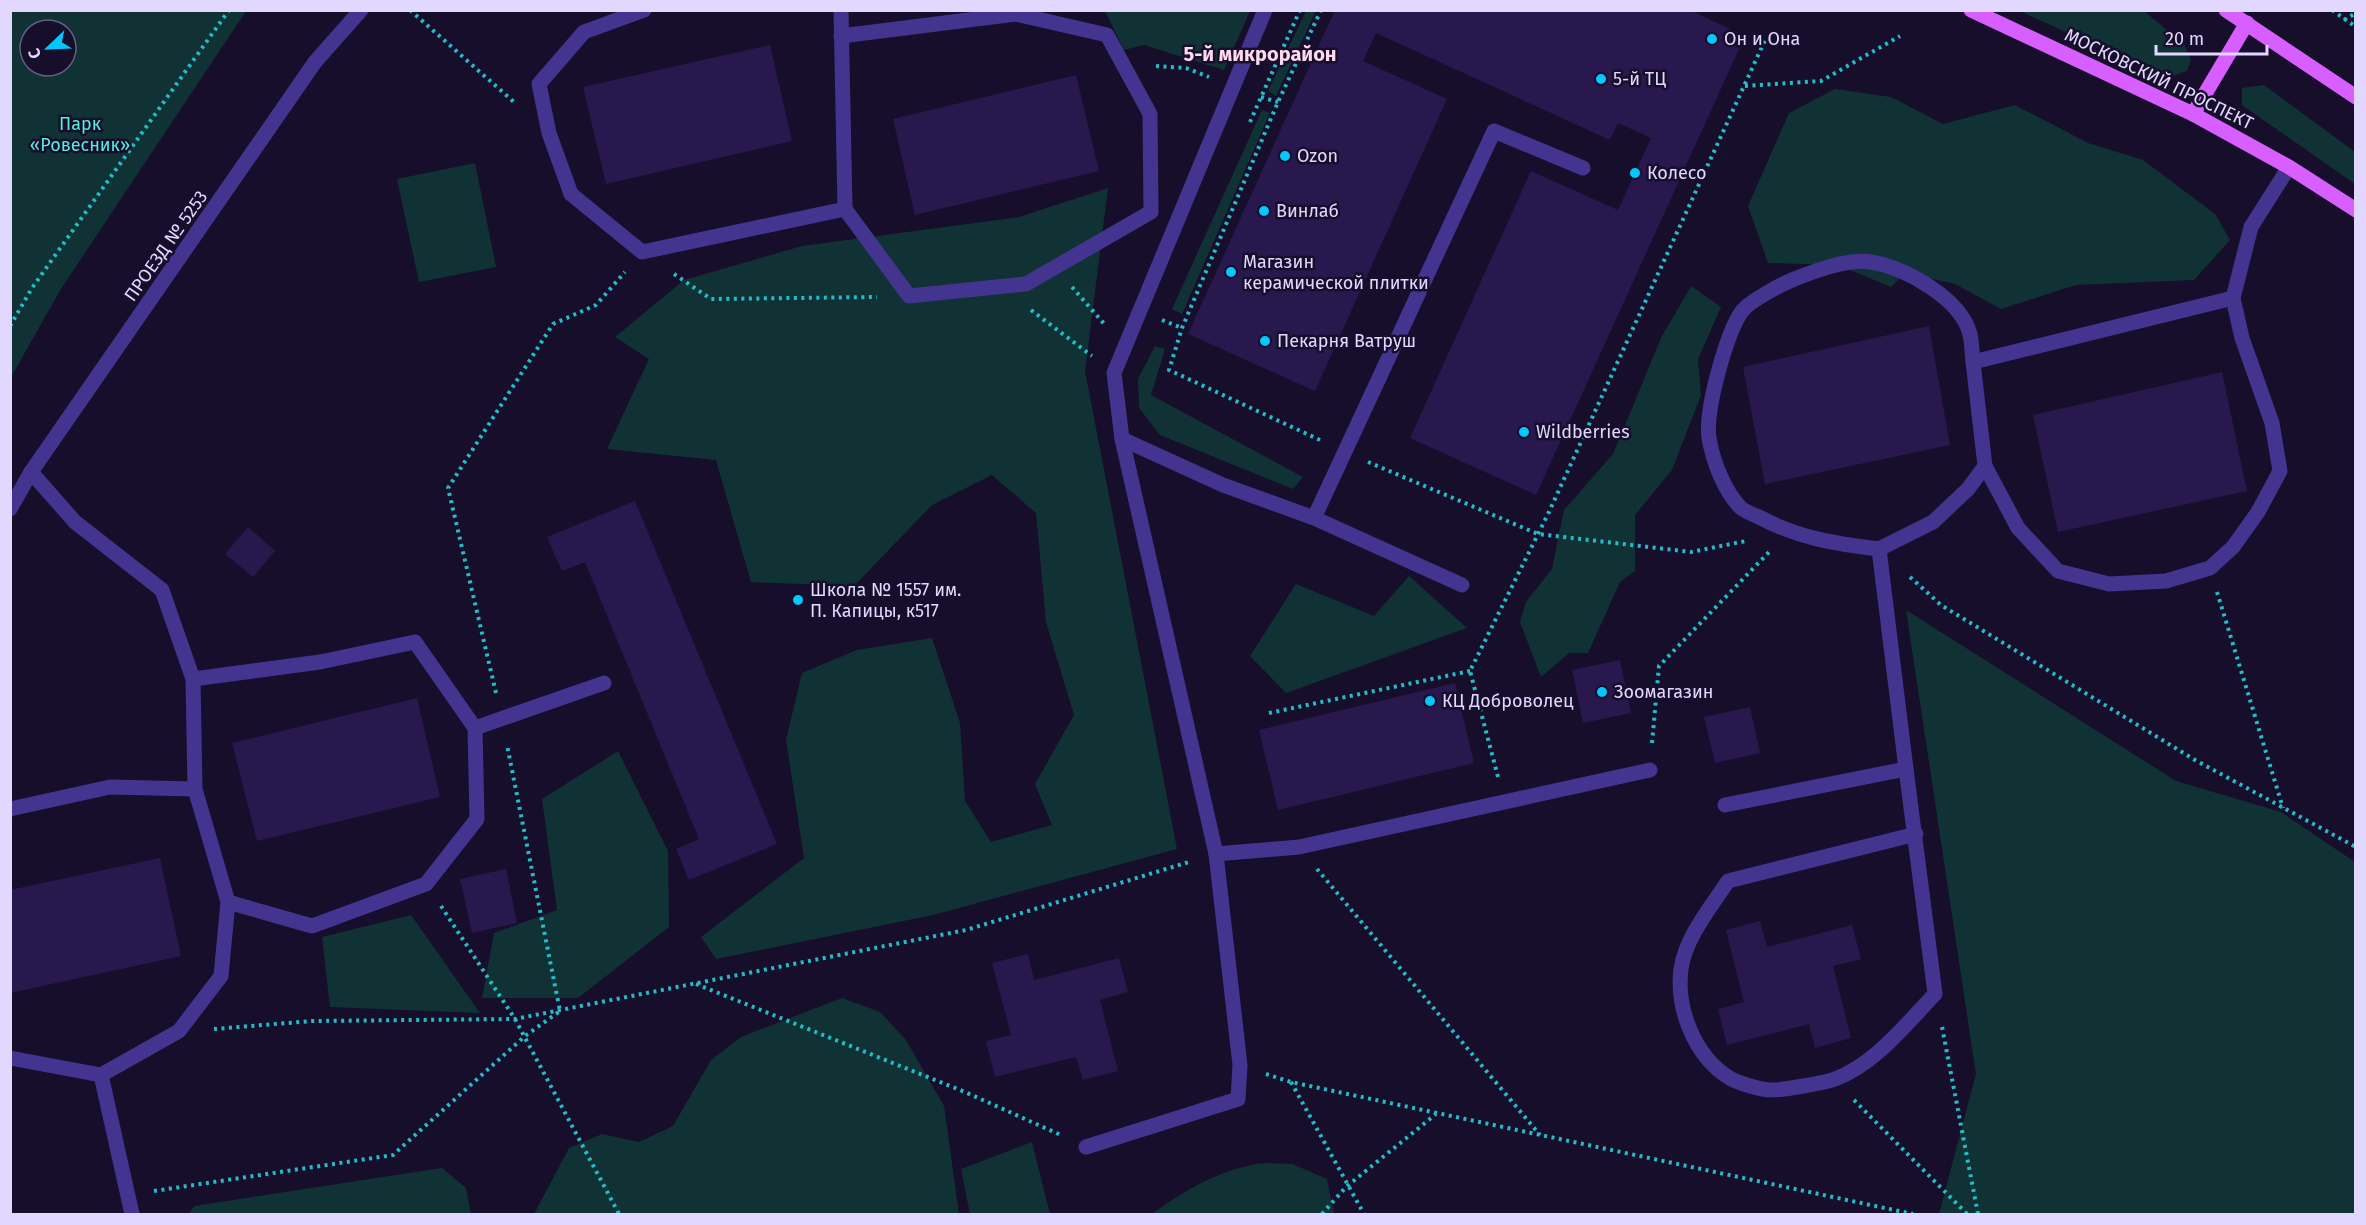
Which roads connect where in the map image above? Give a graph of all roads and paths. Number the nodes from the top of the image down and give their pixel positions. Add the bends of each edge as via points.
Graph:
1 (229, 10) edge
2 (361, 10) edge
3 (410, 10) edge
4 (644, 10) edge
5 (841, 10) edge
6 (1265, 10) edge
7 (1300, 10) edge
8 (1321, 10) edge
9 (1971, 10) edge
10 (2226, 10) edge
11 (2332, 10) edge
12 (2355, 13) edge
13 (2344, 20) junction
14 (2247, 23) junction
15 (2355, 27) edge
16 (841, 36) junction
17 (1900, 36) dead end
18 (1766, 38) dead end
19 (1124, 65) junction
20 (1745, 86) junction
21 (1234, 87) junction
22 (2355, 97) edge
23 (1262, 98) junction
24 (1278, 102) junction
25 (2193, 114) junction
26 (1247, 129) dead end
27 (549, 133) junction
28 (2289, 167) junction
29 (1583, 168) dead end
30 (845, 209) junction
31 (2355, 210) edge
32 (1055, 267) junction
33 (2233, 298) junction
34 (1164, 308) dead end
35 (1159, 319) junction
36 (10, 326) edge
37 (1154, 328) dead end
38 (1182, 328) junction
39 (1124, 347) junction
40 (1973, 362) junction
41 (1122, 439) junction
42 (1345, 452) junction
43 (1985, 466) junction
44 (31, 472) junction
45 (10, 509) edge
46 (1314, 518) junction
47 (1788, 533) junction
48 (1538, 534) junction
49 (1879, 549) junction
50 (2210, 568) junction
51 (1462, 585) dead end
52 (1470, 671) junction
53 (193, 679) junction
54 (604, 684) dead end
55 (1269, 713) dead end
56 (475, 728) junction
57 (1906, 769) junction
58 (1650, 770) joint
59 (195, 789) junction
60 (1505, 802) junction
61 (1725, 805) dead end
62 (2283, 808) junction
63 (10, 809) edge
64 (1916, 834) junction
65 (1299, 847) junction
66 (2355, 847) edge
67 (1216, 854) junction
68 (426, 884) junction
69 (228, 902) junction
70 (695, 983) junction
71 (1935, 994) junction
72 (515, 1019) junction
73 (179, 1031) junction
74 (10, 1058) edge
75 (1240, 1065) junction
76 (101, 1075) junction
77 (1833, 1079) junction
78 (1291, 1082) junction
79 (1437, 1114) junction
80 (1540, 1136) junction
81 (1086, 1147) joint
82 (1347, 1187) junction
83 (132, 1215) edge
84 (619, 1215) edge
85 (1322, 1215) edge
86 (1364, 1215) edge
87 (1913, 1215) edge
88 (1967, 1215) edge
89 (1978, 1215) edge

1 - 36 path via 32,288
2 - 44 street, ПРОЕЗД № 5253 via 315,62
3 - 27 path
4 - 27 street via 584,32 539,84
5 - 16 street
6 - 21 street
7 - 23 path
8 - 24 path
9 - 25 main road, МОСКОВСКИЙ ПРОСПЕКТ
10 - 14 main road
11 - 13 path
12 - 13 path
13 - 15 path
14 - 22 main road
14 - 25 main road
16 - 19 street via 1016,14 1107,35
16 - 30 street
17 - 20 path via 1821,81
18 - 20 path
19 - 21 path via 1186,68
19 - 32 street via 1150,114 1151,212
20 - 48 path
21 - 23 path
21 - 39 street
23 - 24 path
23 - 26 path
24 - 38 path
25 - 28 main road, МОСКОВСКИЙ ПРОСПЕКТ
27 - 30 street via 571,194 642,252
28 - 31 main road, МОСКОВСКИЙ ПРОСПЕКТ
28 - 33 street via 2251,227
29 - 42 street via 1494,131
30 - 32 street via 909,296 1026,284
32 - 39 path
33 - 40 street
33 - 50 street via 2242,338 2272,423 2280,471 2258,512
34 - 35 path
35 - 37 path
35 - 38 path
38 - 42 path via 1169,370
39 - 41 street via 1114,373
40 - 43 street
40 - 47 street via 1970,333 1958,311 1906,273 1870,261 1823,268 1782,285 1743,310 1714,390 1708,436 1719,474 1741,508
41 - 46 street via 1223,485
41 - 67 street
42 - 46 street
42 - 48 path
43 - 49 street via 1968,489 1933,522
43 - 50 street via 2018,528 2058,571 2109,584 2166,580
44 - 45 street, ПРОЕЗД № 5253
44 - 53 street via 75,522 162,590
46 - 51 street
47 - 48 path via 1691,552
47 - 49 street via 1824,543
47 - 58 path via 1659,666
48 - 52 path
49 - 57 street
49 - 62 path via 1941,605 2195,760
50 - 62 path
52 - 55 path
52 - 60 path
53 - 56 street via 320,662 415,642
53 - 59 street
54 - 56 street
56 - 68 street via 477,819
57 - 61 street
57 - 64 street
58 - 60 street
59 - 63 street via 110,787
59 - 69 street
60 - 65 street
62 - 66 path
64 - 71 street
64 - 77 street via 1728,881 1695,933 1681,968 1680,1005 1692,1034 1706,1056 1729,1078 1771,1090
65 - 67 street
65 - 80 path
67 - 70 path via 966,930
67 - 75 street
68 - 69 street via 312,926
68 - 72 path
69 - 73 street via 221,976
70 - 72 path
70 - 81 path via 965,1092
71 - 77 street via 1891,1040 1853,1070
71 - 89 path
72 - 73 path via 312,1021
72 - 84 path
73 - 76 street
74 - 76 street
75 - 78 path
75 - 81 street via 1238,1099
76 - 83 street
77 - 88 path
78 - 79 path
78 - 82 path
79 - 80 path
79 - 82 path
80 - 87 path
82 - 85 path
82 - 86 path

